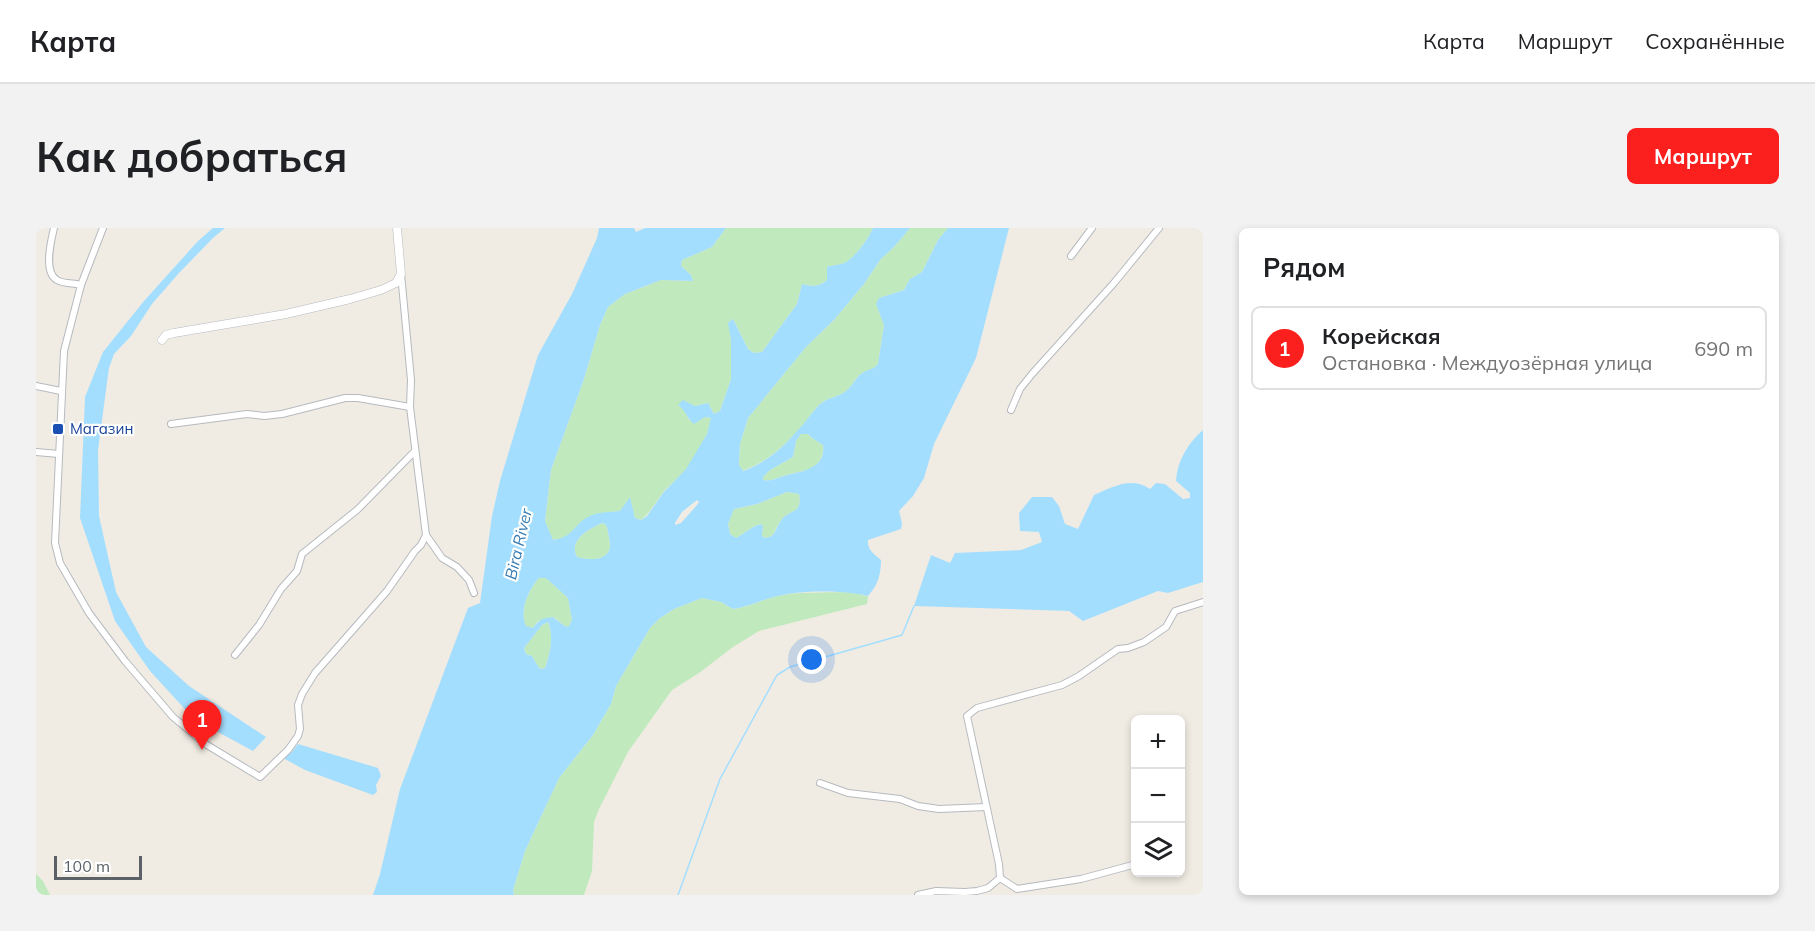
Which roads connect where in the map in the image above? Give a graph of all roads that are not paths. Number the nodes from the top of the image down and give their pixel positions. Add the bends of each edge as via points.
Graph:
1 (54, 228) edge
2 (103, 228) edge
3 (397, 228) edge
4 (1092, 228) edge
5 (1159, 228) edge
6 (1071, 256) dead end
7 (401, 274) junction
8 (81, 285) junction
9 (162, 340) dead end
10 (36, 386) edge
11 (61, 391) junction
12 (410, 407) junction
13 (1011, 410) dead end
14 (171, 424) dead end
15 (415, 451) junction
16 (36, 452) edge
17 (59, 454) junction
18 (426, 535) junction
19 (474, 593) dead end
20 (1203, 602) edge
21 (235, 656) dead end
22 (820, 783) dead end
23 (986, 807) junction
24 (1131, 865) edge
25 (1000, 878) junction
26 (918, 895) edge

1 - 8 street via 50,273 54,279
2 - 8 street
3 - 7 street
4 - 6 street
5 - 13 street via 1032,374
7 - 9 street via 396,283 351,299 174,333
7 - 12 street
8 - 11 street via 65,345
10 - 11 street
11 - 17 street
12 - 14 street via 345,398 282,414 247,414
12 - 15 street
15 - 18 street
15 - 21 street via 357,510 302,554 297,571
16 - 17 street
17 - 18 street via 56,552 90,613 125,662 173,717 207,745 260,777 298,736 298,705 315,674 387,591
18 - 19 street via 442,558 469,580
20 - 23 street via 1174,611 1166,627 1144,642 1118,649 1062,685 977,708 967,716
22 - 23 street via 848,793 900,799 918,806
23 - 25 street
24 - 25 street via 1081,879 1017,889
25 - 26 street via 977,891

